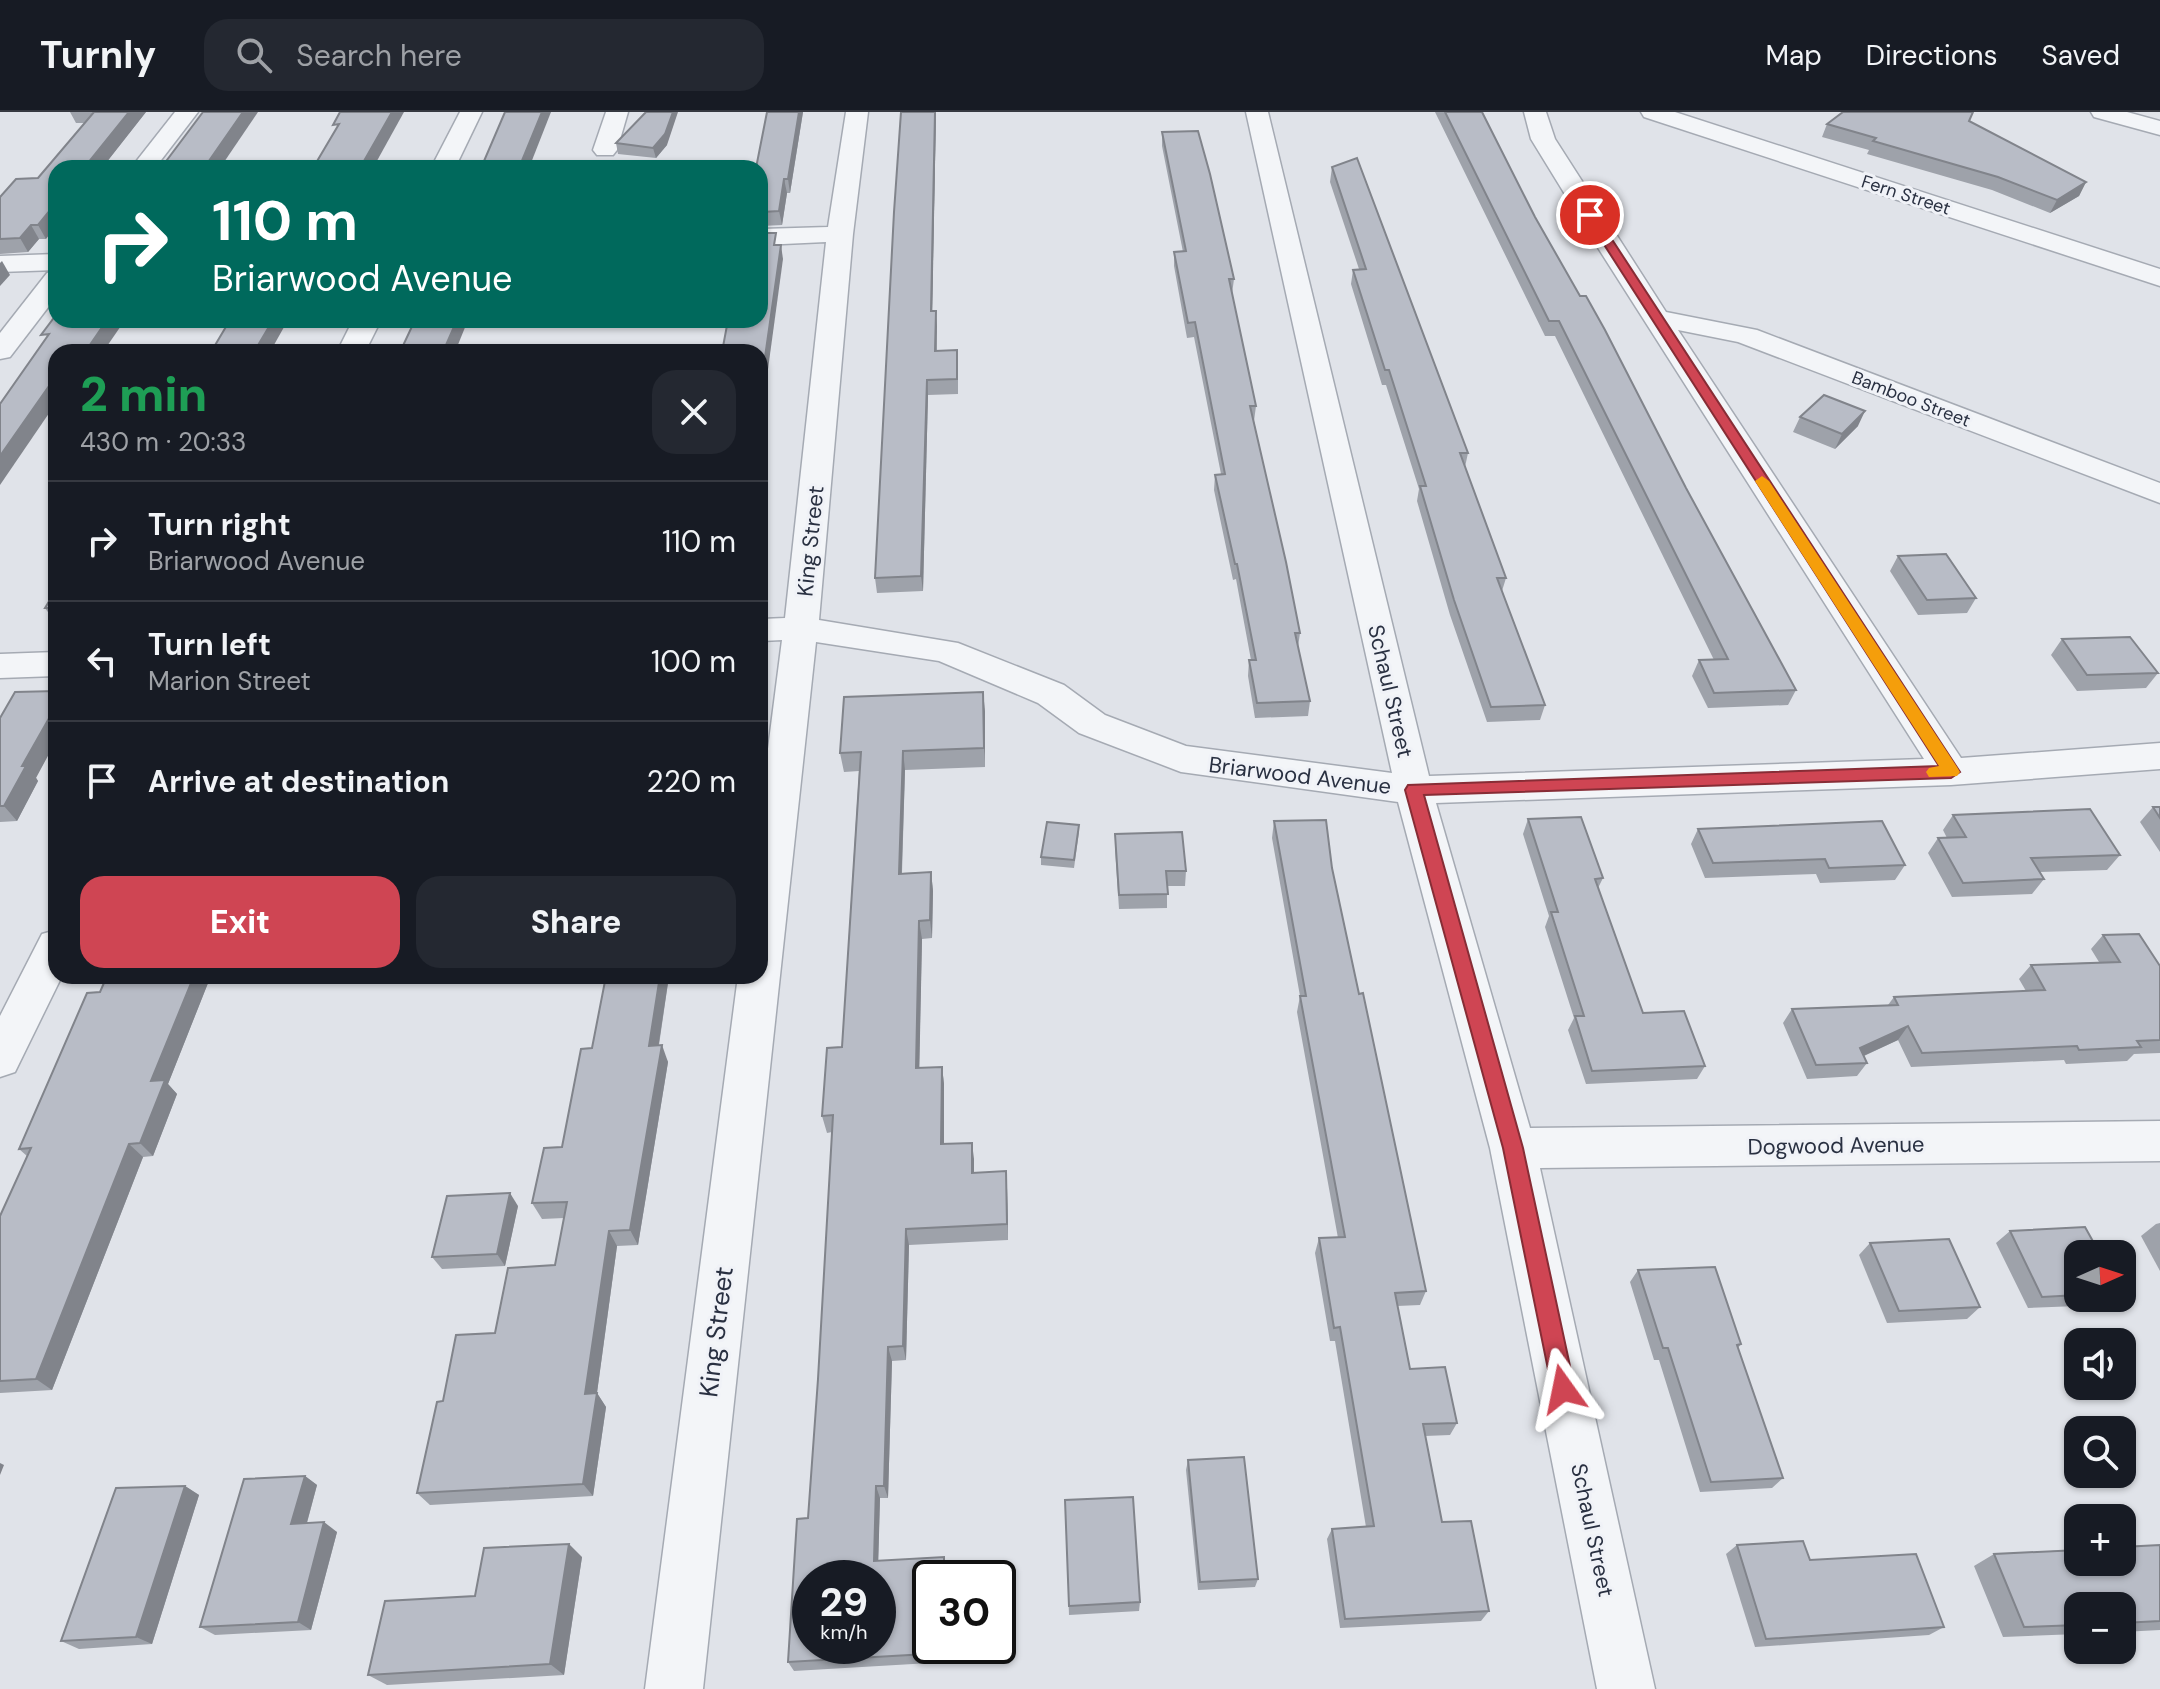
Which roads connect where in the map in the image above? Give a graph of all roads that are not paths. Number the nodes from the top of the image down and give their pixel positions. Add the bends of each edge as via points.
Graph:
1 (187, 112) edge
2 (471, 112) edge
3 (617, 112) edge
4 (857, 112) edge
5 (1257, 112) edge
6 (1535, 112) edge
7 (1652, 112) edge
8 (2102, 112) edge
9 (2160, 128) edge
10 (605, 150) dead end
11 (149, 160) edge
12 (447, 160) edge
13 (840, 234) junction
14 (768, 237) edge
15 (48, 262) edge
16 (0, 264) edge
17 (2160, 278) edge
18 (48, 289) edge
19 (1657, 319) junction
20 (0, 351) edge
21 (2160, 494) edge
22 (801, 628) junction
23 (768, 630) edge
24 (48, 664) edge
25 (0, 666) edge
26 (2160, 756) edge
27 (1951, 772) junction
28 (1414, 790) junction
29 (768, 902) edge
30 (48, 962) edge
31 (758, 984) edge
32 (0, 1059) edge
33 (2160, 1141) edge
34 (1513, 1148) junction
35 (674, 1689) edge
36 (1626, 1689) edge

1 - 11 street
2 - 12 street
3 - 10 street
4 - 13 street, King Street
5 - 28 street, Schaul Street
6 - 19 street via 1543,139
7 - 17 street, Fern Street
8 - 9 street
13 - 14 street
13 - 22 street, King Street
15 - 16 street
18 - 20 street
19 - 21 street, Bamboo Street via 1747,336
19 - 27 street
22 - 23 street, Briarwood Avenue
22 - 28 street, Briarwood Avenue via 946,651 1051,694 1092,724 1181,759
22 - 29 street, King Street
24 - 25 street
26 - 27 street, Briarwood Avenue
27 - 28 street, Briarwood Avenue
28 - 34 street, Schaul Street
30 - 32 street
31 - 35 street, King Street
33 - 34 street, Dogwood Avenue
34 - 36 street, Schaul Street

